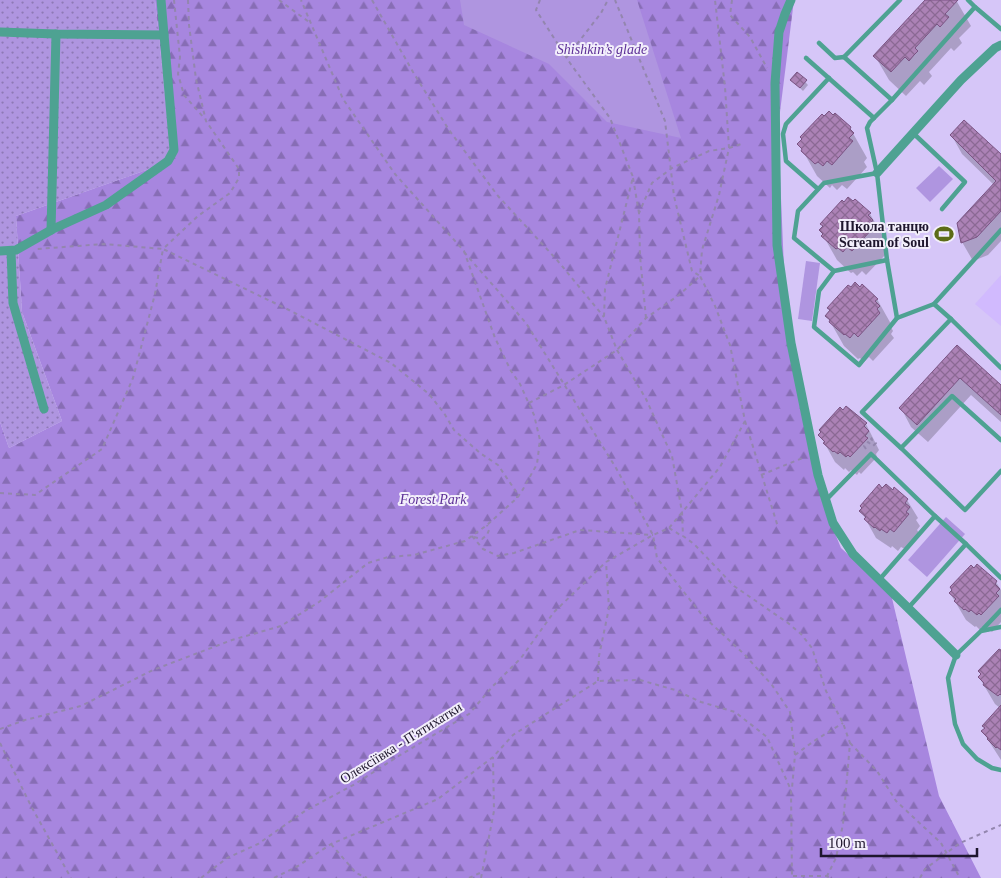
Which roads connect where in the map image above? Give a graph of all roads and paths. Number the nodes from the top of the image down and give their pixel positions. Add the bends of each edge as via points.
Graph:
1 (161, 0) edge
2 (174, 0) edge
3 (188, 0) edge
4 (279, 0) edge
5 (301, 0) edge
6 (372, 0) edge
7 (540, 0) edge
8 (608, 0) edge
9 (615, 0) edge
10 (715, 0) edge
11 (732, 0) edge
12 (791, 0) edge
13 (900, 0) edge
14 (968, 0) edge
15 (975, 7) junction
16 (310, 22) junction
17 (1001, 29) edge
18 (0, 32) edge
19 (56, 34) junction
20 (164, 35) junction
21 (819, 42) dead end
22 (1001, 45) edge
23 (567, 57) junction
24 (844, 57) junction
25 (806, 58) dead end
26 (767, 68) dead end
27 (828, 78) junction
28 (892, 100) junction
29 (874, 118) junction
30 (206, 121) junction
31 (913, 133) junction
32 (744, 143) dead end
33 (729, 148) junction
34 (672, 168) junction
35 (877, 173) junction
36 (632, 177) junction
37 (818, 189) junction
38 (942, 209) dead end
39 (639, 213) junction
40 (51, 230) junction
41 (1001, 230) edge
42 (163, 249) junction
43 (30, 250) dead end
44 (0, 251) edge
45 (11, 251) junction
46 (464, 251) junction
47 (887, 260) junction
48 (834, 271) junction
49 (700, 276) junction
50 (934, 304) junction
51 (604, 317) junction
52 (646, 318) junction
53 (898, 318) junction
54 (950, 319) junction
55 (617, 350) junction
56 (1001, 368) edge
57 (564, 385) junction
58 (529, 403) junction
59 (44, 409) dead end
60 (744, 421) junction
61 (877, 432) dead end
62 (1001, 440) edge
63 (868, 442) dead end
64 (901, 448) junction
65 (814, 455) junction
66 (1001, 471) edge
67 (760, 475) junction
68 (0, 493) edge
69 (517, 498) junction
70 (825, 501) junction
71 (682, 512) junction
72 (935, 516) junction
73 (487, 525) junction
74 (778, 527) dead end
75 (669, 528) junction
76 (653, 535) junction
77 (472, 536) junction
78 (683, 536) junction
79 (966, 544) junction
80 (606, 562) junction
81 (1001, 578) edge
82 (879, 580) junction
83 (909, 607) junction
84 (1001, 610) edge
85 (1001, 627) edge
86 (980, 631) junction
87 (956, 656) junction
88 (598, 681) junction
89 (842, 723) junction
90 (0, 729) edge
91 (0, 743) edge
92 (850, 743) junction
93 (795, 755) junction
94 (493, 758) junction
95 (1001, 770) edge
96 (791, 790) junction
97 (1001, 825) edge
98 (332, 844) junction
99 (947, 853) junction
100 (483, 871) junction
101 (792, 877) edge
102 (826, 877) edge
103 (71, 878) edge
104 (201, 878) edge
105 (274, 878) edge
106 (367, 878) edge
107 (468, 878) edge
108 (482, 878) edge
109 (832, 878) edge
110 (920, 878) edge
111 (960, 878) edge

1 - 20 street
2 - 30 path via 180,57 178,74 184,95
3 - 30 path via 196,79
4 - 16 path
5 - 16 path
6 - 51 path via 455,138 498,196
7 - 23 path via 536,10
8 - 23 path
9 - 34 path via 665,120
10 - 33 path
11 - 26 path via 730,15 750,37
12 - 65 street via 780,32 774,83 777,245 791,343
13 - 24 lane
14 - 15 lane
15 - 17 lane
15 - 28 lane
16 - 46 path via 343,99 395,174
18 - 19 street
19 - 20 street
19 - 40 street
20 - 40 street via 174,150 168,161 106,205
21 - 24 lane via 836,58
22 - 31 street via 961,80
23 - 36 path via 610,118
24 - 28 lane
25 - 27 lane
27 - 29 lane
27 - 37 lane via 786,124 783,134 786,161
28 - 29 lane
29 - 35 lane via 867,128
30 - 42 path via 239,170 240,178 230,193 198,216
31 - 35 street
31 - 38 lane via 966,182
32 - 33 path
33 - 34 path via 709,151
33 - 49 path via 702,250
34 - 39 path via 652,183
34 - 49 path via 674,196 692,271
35 - 37 lane via 824,183
35 - 47 lane
36 - 39 path
36 - 51 path via 605,289
37 - 48 lane via 798,211 794,238
39 - 52 path
40 - 45 street
41 - 50 lane
42 - 43 path via 104,244
42 - 68 path via 133,378 102,449 35,495
42 - 69 path via 391,363 429,394 454,430 498,465
44 - 45 street
45 - 59 street via 13,304
46 - 57 path via 526,323
46 - 58 path via 495,338
47 - 48 lane
47 - 53 lane
48 - 53 lane via 819,291 814,327 859,365
49 - 52 path via 680,295
49 - 60 path via 730,345
50 - 53 lane
50 - 54 lane
51 - 55 path
52 - 55 path
54 - 56 lane
54 - 64 lane via 862,412
55 - 57 path
55 - 71 path via 646,399 672,456
57 - 58 path
57 - 76 path
58 - 69 path via 540,440 537,464
60 - 67 path
60 - 71 path via 720,467
61 - 63 path via 871,439 876,443 873,446
62 - 64 lane via 952,396
64 - 66 lane via 965,510
65 - 67 path
65 - 70 street
67 - 74 path
69 - 73 path
70 - 72 lane via 872,454
70 - 82 street via 832,523 842,539
71 - 75 path
71 - 78 path
72 - 79 lane
72 - 82 lane
73 - 77 path
73 - 77 path via 489,530 482,539
75 - 76 path, Олексіївка - П'ятихатки
75 - 78 path
76 - 77 path via 580,530 498,556 483,549
76 - 80 path, Олексіївка - П'ятихатки
76 - 93 path via 656,558 702,615 772,685 790,712
77 - 90 path via 465,541 414,555 368,563 319,602 281,626 232,640 153,670 81,706
78 - 89 path via 734,586 800,634 812,648 826,691
79 - 81 lane
79 - 83 lane
80 - 88 path via 609,608 599,656
80 - 104 path, Олексіївка - П'ятихатки via 554,612 521,658 470,714 305,811 258,844 227,858
82 - 83 street
83 - 87 street
84 - 86 lane
85 - 86 lane
86 - 87 lane
87 - 95 lane via 948,678 955,724 963,744 977,759
88 - 94 path via 513,735
88 - 96 path via 640,680 735,712 767,737
89 - 92 path
89 - 93 path
91 - 103 path
92 - 99 path via 877,771 896,801 941,843
92 - 102 path via 843,824 836,858
93 - 96 path
94 - 98 path via 438,799
94 - 100 path via 494,811
96 - 101 path
97 - 99 path via 960,842
98 - 105 path
98 - 106 path via 356,873
99 - 110 path via 925,869
99 - 111 path
100 - 107 path
100 - 108 path
101 - 102 path
102 - 109 path

